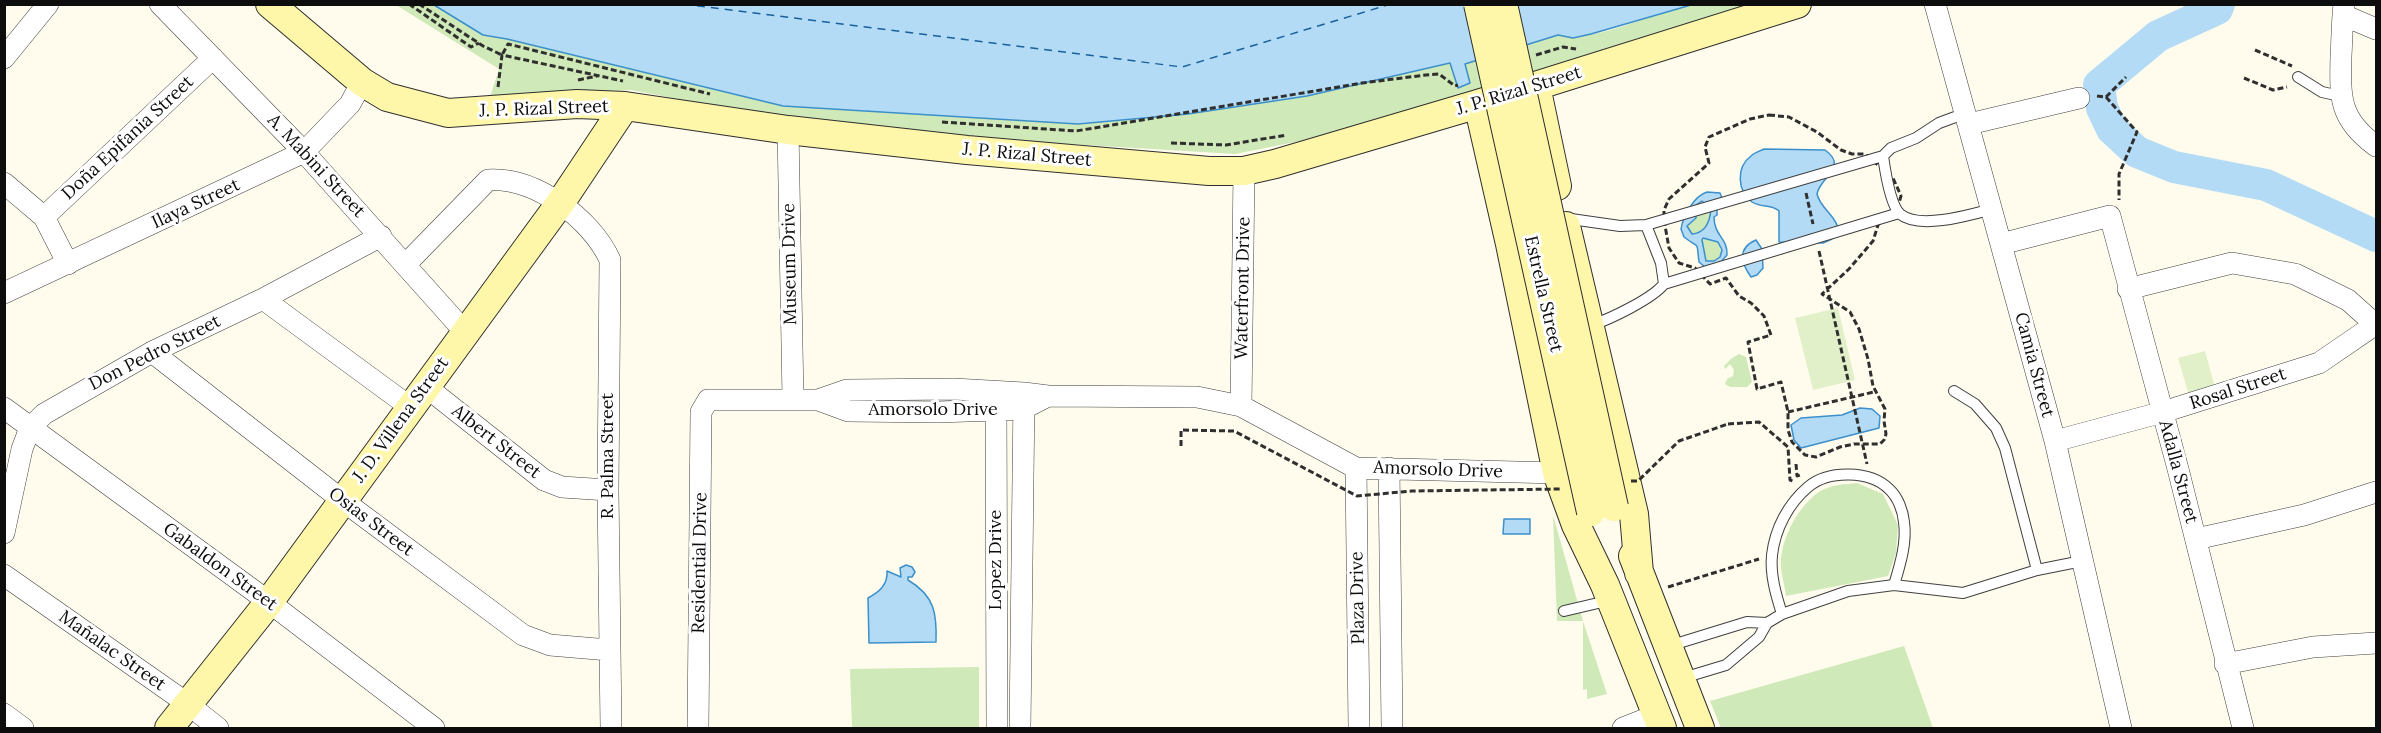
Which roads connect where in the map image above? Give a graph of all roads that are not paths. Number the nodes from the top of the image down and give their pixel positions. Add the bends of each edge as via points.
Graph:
1 (48, 4) edge
2 (160, 4) edge
3 (270, 4) edge
4 (1478, 4) edge
5 (1503, 4) edge
6 (1797, 4) edge
7 (1935, 4) edge
8 (2343, 10) edge
9 (2376, 29) edge
10 (4, 58) edge
11 (213, 58) junction
12 (2298, 77) road end
13 (362, 82) junction
14 (1536, 86) junction
15 (628, 95) junction
16 (2340, 96) junction
17 (2079, 98) dead end
18 (1478, 104) junction
19 (1968, 118) junction
20 (788, 130) junction
21 (2376, 146) edge
22 (304, 152) junction
23 (1883, 156) junction
24 (1244, 171) junction
25 (4, 183) edge
26 (561, 202) junction
27 (1992, 209) junction
28 (1899, 213) junction
29 (44, 217) junction
30 (1564, 218) junction
31 (1646, 225) junction
32 (381, 236) junction
33 (1510, 244) junction
34 (2001, 244) junction
35 (68, 264) junction
36 (406, 264) junction
37 (1664, 284) junction
38 (2128, 289) junction
39 (4, 293) edge
40 (263, 299) junction
41 (2376, 324) edge
42 (1590, 326) junction
43 (465, 332) junction
44 (152, 352) junction
45 (1954, 391) dead end
46 (418, 397) junction
47 (793, 399) junction
48 (708, 400) joint
49 (996, 401) junction
50 (1024, 401) junction
51 (1241, 406) junction
52 (4, 408) edge
53 (2163, 412) junction
54 (30, 428) junction
55 (2055, 441) junction
56 (1356, 468) junction
57 (1389, 468) junction
58 (1562, 480) junction
59 (608, 490) junction
60 (2376, 492) edge
61 (342, 500) junction
62 (1607, 511) junction
63 (4, 533) edge
64 (2196, 538) junction
65 (2082, 561) junction
66 (2037, 570) junction
67 (4, 576) edge
68 (1894, 585) junction
69 (1608, 592) junction
70 (268, 602) junction
71 (1564, 611) dead end
72 (1782, 614) junction
73 (1767, 623) junction
74 (2376, 643) edge
75 (1669, 646) junction
76 (609, 650) junction
77 (2225, 664) junction
78 (1680, 679) junction
79 (188, 704) junction
80 (4, 714) edge
81 (1659, 722) edge
82 (23, 729) edge
83 (169, 729) edge
84 (218, 729) edge
85 (434, 729) edge
86 (610, 729) edge
87 (698, 729) edge
88 (997, 729) edge
89 (1020, 729) edge
90 (1359, 729) edge
91 (1392, 729) edge
92 (1623, 729) edge
93 (1700, 729) edge
94 (2121, 729) edge
95 (2242, 729) edge

1 - 10 street
2 - 11 street, A. Mabini Street
3 - 13 main road, J. P. Rizal Street
4 - 62 main road, Estrella Street, bridge
5 - 62 main road, Estrella Street, bridge
6 - 14 main road, J. P. Rizal Street
7 - 19 street, Camia Street
8 - 9 street
8 - 16 street
11 - 22 street, A. Mabini Street
11 - 29 street, Doña Epifania Street
12 - 16 lane via 2322,92
13 - 15 main road, J. P. Rizal Street via 387,97 448,113 577,104
13 - 22 street, Ilaya Street via 350,104
14 - 18 main road, J. P. Rizal Street
14 - 30 main road, Estrella Street
15 - 20 main road, J. P. Rizal Street
15 - 26 main road, J. D. Villena Street
16 - 21 street via 2361,135
17 - 19 street
18 - 24 main road, J. P. Rizal Street
18 - 33 main road, Estrella Street
19 - 23 lane via 1939,123
19 - 27 street, Camia Street
20 - 24 main road, J. P. Rizal Street via 979,151
20 - 47 street, Museum Drive
22 - 32 street, A. Mabini Street
22 - 35 street, Ilaya Street
23 - 28 lane
23 - 31 lane
24 - 51 street, Waterfront Drive
25 - 29 street
26 - 36 street via 518,182 488,180
26 - 43 main road, J. D. Villena Street
26 - 59 street, R. Palma Street via 603,245 610,260
27 - 28 lane via 1935,220 1909,219
27 - 34 street, Camia Street
28 - 37 lane
29 - 35 street
30 - 31 lane via 1620,226
30 - 33 main road via 1541,214 1527,218 1517,226
30 - 42 main road, Estrella Street
31 - 37 lane via 1661,263
32 - 36 street, A. Mabini Street
32 - 40 street, Don Pedro Street
33 - 58 main road, Estrella Street
34 - 38 street, Adalla Street via 2110,216
34 - 55 street, Camia Street
35 - 39 street, Ilaya Street
36 - 43 street, A. Mabini Street
37 - 42 lane via 1656,294
38 - 41 street via 2232,263 2295,274 2348,300
38 - 53 street, Adalla Street
40 - 44 street, Don Pedro Street
40 - 46 street, Albert Street
41 - 53 street, Rosal Street via 2319,363
42 - 62 main road, Estrella Street
43 - 46 main road, J. D. Villena Street
44 - 54 street, Don Pedro Street via 44,414
44 - 61 street, Osias Street
45 - 66 lane via 1975,404 1996,428 2005,448
46 - 59 street, Albert Street via 544,480 562,487
46 - 61 main road, J. D. Villena Street
47 - 48 street, Amorsolo Drive
47 - 49 street, Amorsolo Drive via 818,400 848,411
48 - 87 street, Residential Drive via 701,412
49 - 50 street, Amorsolo Drive
49 - 88 street, Lopez Drive
50 - 51 street, Amorsolo Drive via 1048,396 1197,397
50 - 89 street, Lopez Drive
51 - 56 street, Amorsolo Drive
52 - 54 street, Gabaldon Street
53 - 55 street, Rosal Street
53 - 64 street, Adalla Street
54 - 63 street
54 - 70 street, Gabaldon Street
55 - 65 street, Camia Street
56 - 57 street, Amorsolo Drive
56 - 90 street, Plaza Drive
57 - 58 street, Amorsolo Drive
57 - 91 street, Plaza Drive
58 - 62 main road, Estrella Street
59 - 76 street, R. Palma Street
60 - 64 street via 2304,515
61 - 70 main road, J. D. Villena Street
61 - 76 street, Osias Street via 523,635 549,645
62 - 69 main road, Estrella Street
62 - 75 main road, Estrella Street
64 - 77 street, Adalla Street
65 - 66 lane
65 - 94 street, Camia Street
66 - 68 lane via 1963,593
67 - 79 street, Mañalac Street
68 - 72 lane via 1848,591
68 - 72 lane via 1902,558 1905,523 1900,505 1889,489 1870,477 1830,476 1809,486 1789,508 1777,531 1772,576
69 - 71 lane
69 - 81 main road, Estrella Street
70 - 79 main road, J. D. Villena Street
70 - 85 street, Gabaldon Street
72 - 73 lane
73 - 75 lane via 1746,622
73 - 78 lane via 1759,638 1726,665
74 - 77 street via 2313,647
75 - 78 main road, Estrella Street
76 - 86 street, R. Palma Street
77 - 95 street, Adalla Street
78 - 93 main road, Estrella Street
79 - 83 main road, J. D. Villena Street
79 - 84 street, Mañalac Street
80 - 82 street
81 - 92 street

